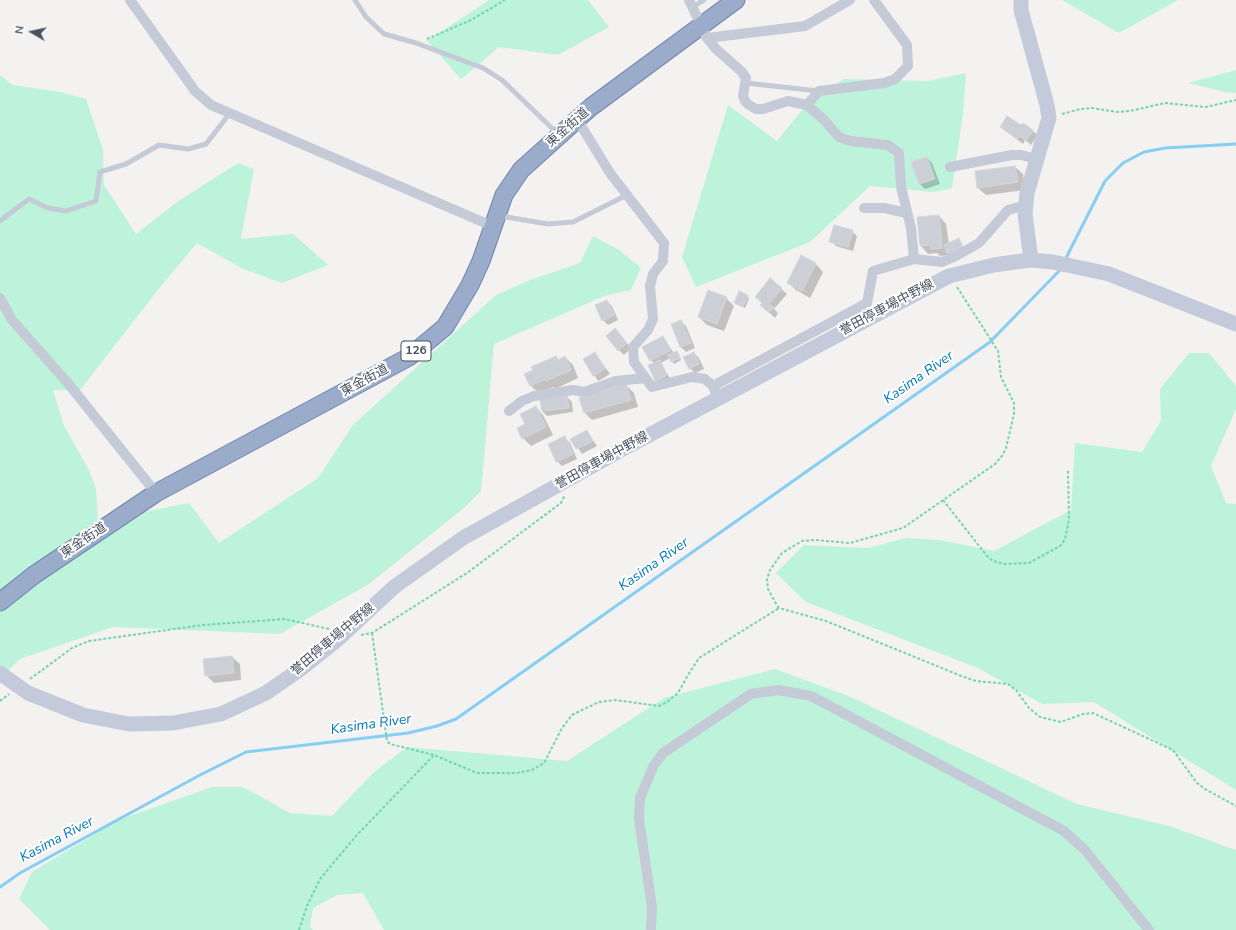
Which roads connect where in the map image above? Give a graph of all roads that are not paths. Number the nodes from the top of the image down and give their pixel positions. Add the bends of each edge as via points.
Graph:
1 (130, 0) edge
2 (354, 0) edge
3 (704, 0) edge
4 (736, 0) edge
5 (850, 0) edge
6 (874, 0) edge
7 (1021, 0) edge
8 (691, 4) edge
9 (704, 31) junction
10 (746, 83) junction
11 (819, 91) junction
12 (807, 105) junction
13 (230, 113) junction
14 (577, 119) junction
15 (560, 135) junction
16 (1037, 159) junction
17 (950, 167) dead end
18 (627, 194) junction
19 (1026, 204) junction
20 (864, 208) dead end
21 (907, 213) junction
22 (0, 221) edge
23 (494, 221) junction
24 (914, 259) junction
25 (1031, 260) junction
26 (942, 262) junction
27 (949, 276) junction
28 (0, 298) edge
29 (1236, 324) edge
30 (645, 378) junction
31 (716, 392) junction
32 (509, 411) dead end
33 (156, 493) junction
34 (0, 602) edge
35 (0, 673) edge
36 (652, 930) edge
37 (1149, 930) edge

1 - 13 street via 195,91 211,105
2 - 15 lane via 366,17 384,34 483,68 502,80
3 - 8 lane
4 - 9 highway, 東金街道 / 126
5 - 9 street via 805,26
6 - 11 street via 907,45 908,66 884,84
7 - 16 main road via 1021,10 1049,118
8 - 9 street
9 - 10 street via 716,49 741,71
9 - 14 highway, 東金街道 / 126
10 - 11 lane
10 - 12 street via 743,96 745,101 756,109 788,101
11 - 12 street
12 - 21 street via 839,137 850,141 888,145 895,149 899,154 901,188
13 - 22 lane via 206,144 188,149 159,145 126,164 100,172 96,201 66,211 48,208 29,199
13 - 23 street
14 - 15 highway, 東金街道 / 126
14 - 18 street
15 - 23 highway, 東金街道 / 126 via 521,170 504,195
16 - 17 street via 1012,155
16 - 19 main road
18 - 23 lane via 573,222 548,224
18 - 30 street via 664,243 663,261 653,274 650,286 653,319 648,330 633,347 634,362
19 - 25 main road
19 - 26 street via 1008,210 979,243
20 - 21 street via 884,208
21 - 24 street
23 - 33 highway, 東金街道 / 126 via 481,261 445,328 415,352
24 - 26 street
24 - 31 street via 873,271 867,303
25 - 27 main road, 誉田停車場中野線 via 994,265
25 - 29 main road, 誉田停車場中野線 via 1109,274
26 - 27 street
27 - 31 main road, 誉田停車場中野線
28 - 33 street via 12,320 67,382
30 - 31 street via 652,387 692,377 705,379
30 - 32 street via 616,381 584,392 573,390 534,396 522,400
31 - 35 main road, 誉田停車場中野線, bridge via 463,538 394,587 336,641 302,668 266,693 221,714 174,723 129,724 83,715 28,693
33 - 34 highway, 東金街道 / 126 via 34,575
36 - 37 street via 652,908 639,819 640,798 654,765 663,753 751,694 778,690 811,696 1064,831 1085,850

